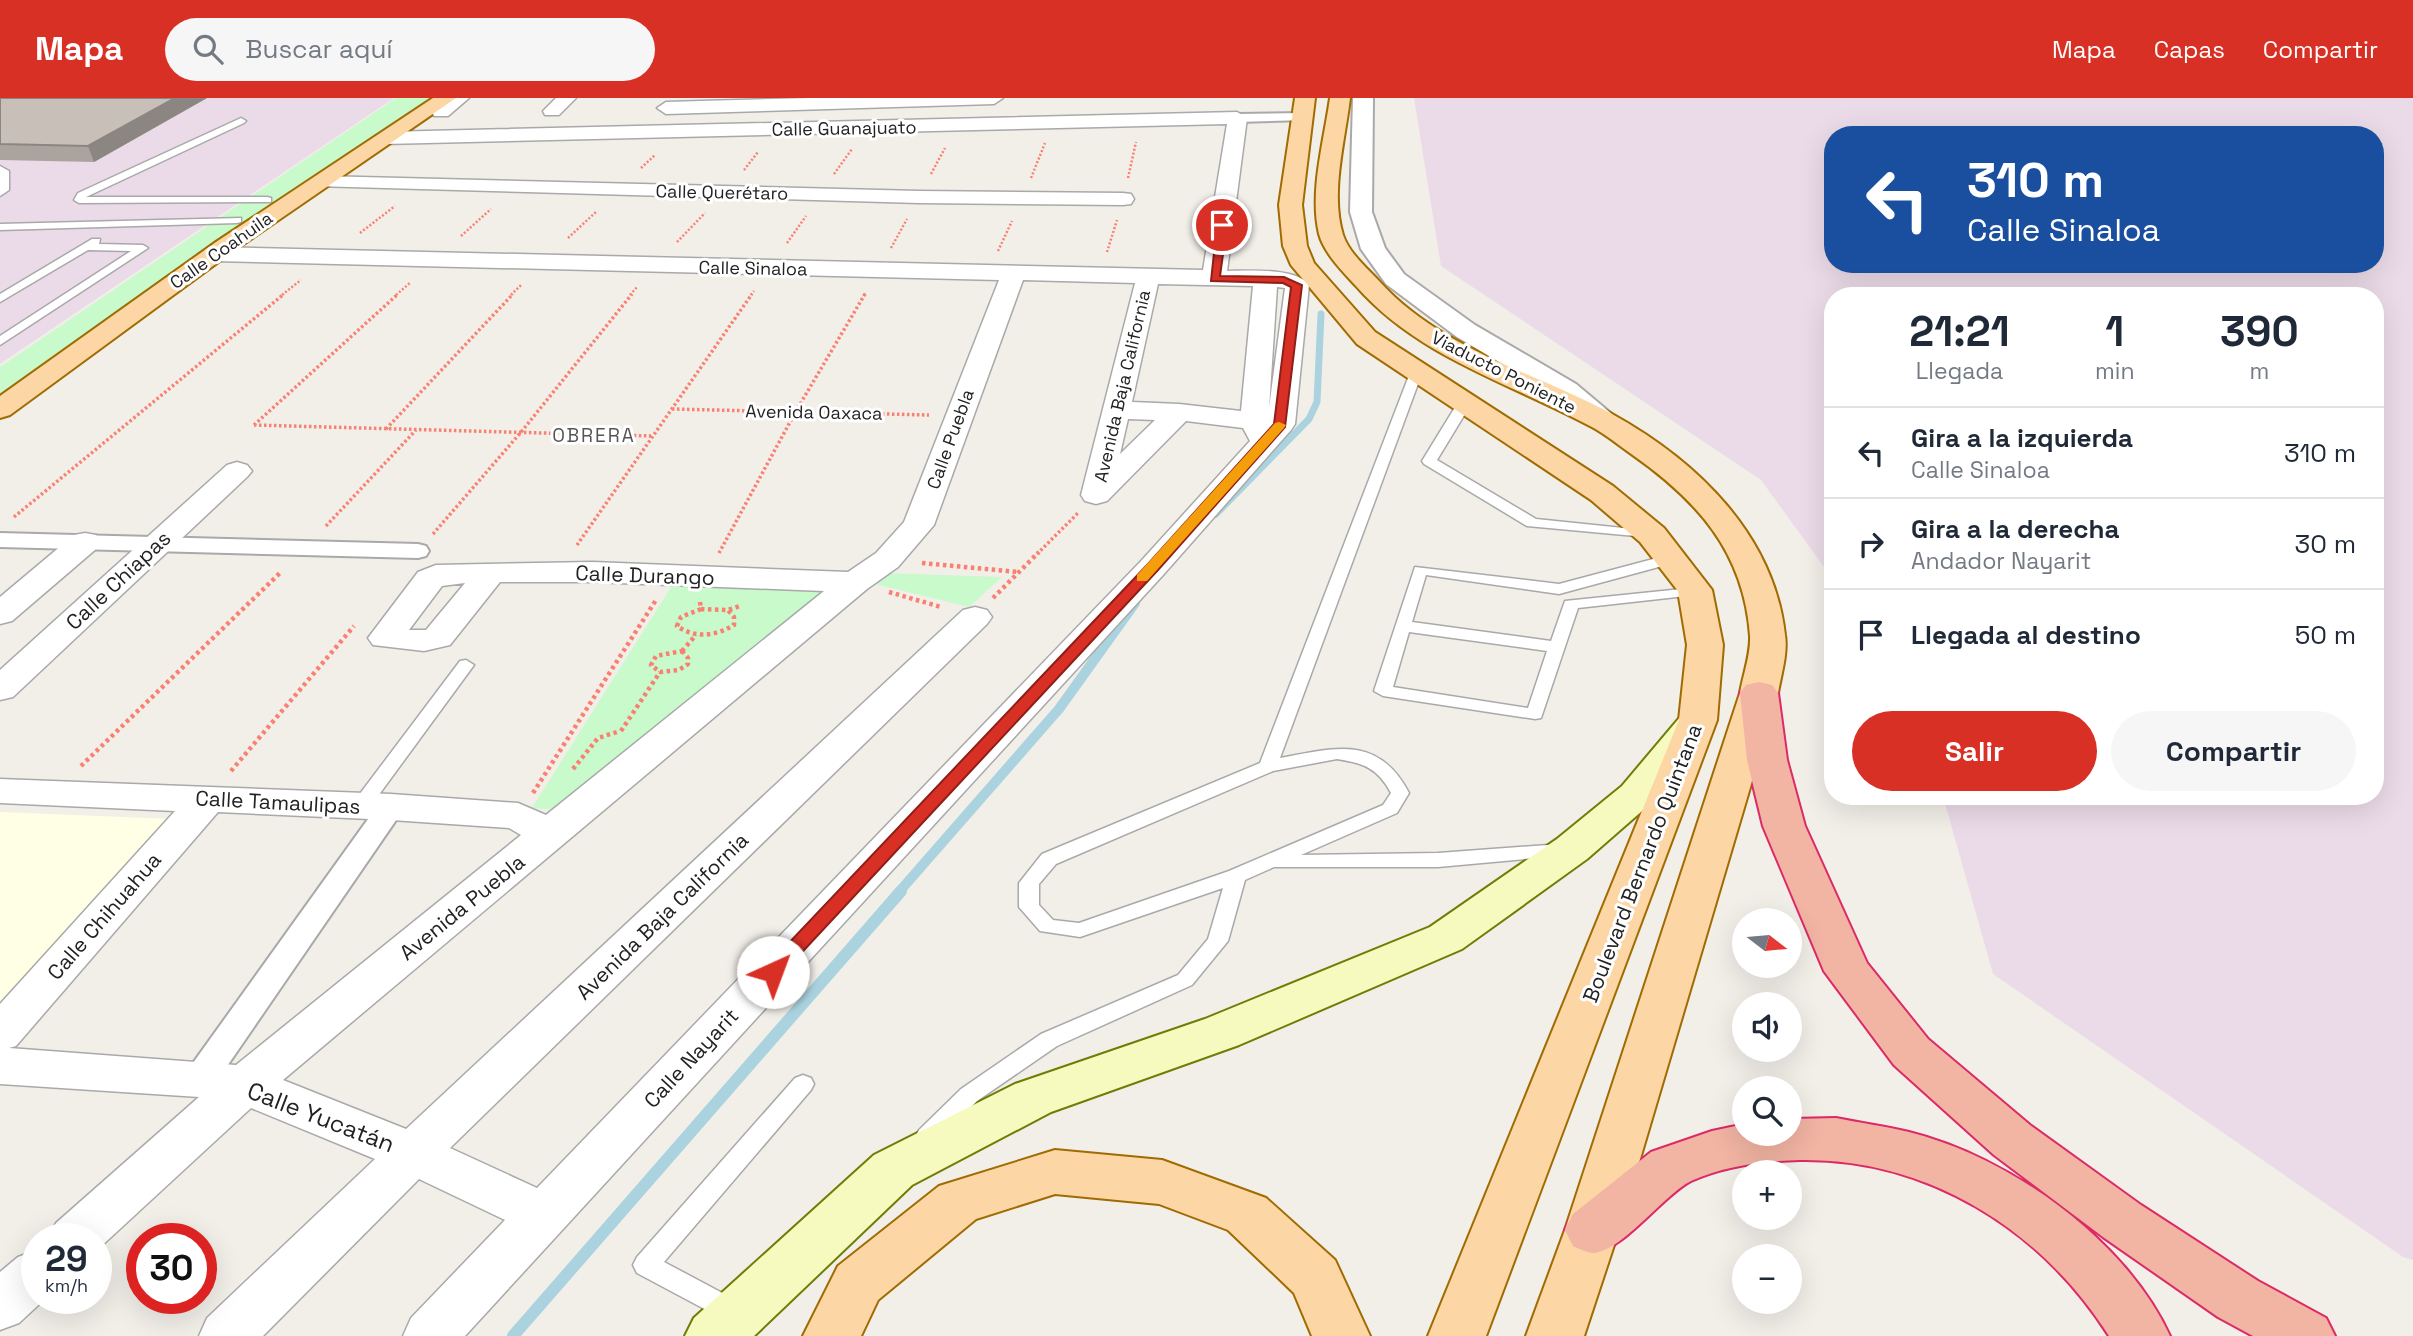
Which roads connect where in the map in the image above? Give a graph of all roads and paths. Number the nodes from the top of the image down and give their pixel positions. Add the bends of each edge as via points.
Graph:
1 (980, 98) edge
2 (994, 98) edge
3 (1147, 98) edge
4 (1340, 98) edge
5 (1363, 98) edge
6 (873, 99) edge
7 (762, 101) edge
8 (433, 105) edge
9 (465, 105) edge
10 (656, 105) edge
11 (1303, 108) edge
12 (545, 111) dead end
13 (582, 112) edge
14 (1237, 118) junction
15 (1141, 120) junction
16 (241, 121) dead end
17 (481, 136) junction
18 (385, 138) junction
19 (456, 158) dead end
20 (0, 169) edge
21 (321, 182) junction
22 (422, 186) junction
23 (1, 191) edge
24 (1123, 199) dead end
25 (267, 200) junction
26 (237, 220) junction
27 (126, 223) junction
28 (0, 226) edge
29 (85, 247) junction
30 (214, 254) junction
31 (328, 257) junction
32 (435, 260) junction
33 (543, 262) junction
34 (770, 268) junction
35 (879, 271) junction
36 (1013, 274) junction
37 (1147, 277) junction
38 (1214, 279) junction
39 (1266, 279) junction
40 (0, 299) edge
41 (0, 341) edge
42 (1416, 373) junction
43 (0, 382) edge
44 (1464, 404) junction
45 (0, 409) edge
46 (671, 409) junction
47 (1116, 410) junction
48 (796, 411) junction
49 (1179, 412) junction
50 (958, 415) junction
51 (1604, 421) junction
52 (386, 429) junction
53 (1266, 429) junction
54 (416, 430) junction
55 (652, 436) junction
56 (237, 471) dead end
57 (1096, 495) junction
58 (5, 530) edge
59 (1652, 535) junction
60 (85, 542) junction
61 (156, 544) junction
62 (306, 548) junction
63 (1672, 559) junction
64 (887, 560) junction
65 (426, 563) junction
66 (491, 572) junction
67 (559, 572) junction
68 (1019, 572) junction
69 (672, 576) junction
70 (706, 576) junction
71 (855, 582) junction
72 (1695, 590) junction
73 (701, 609) dead end
74 (728, 610) dead end
75 (0, 614) edge
76 (975, 617) junction
77 (1403, 626) junction
78 (695, 635) junction
79 (1557, 647) junction
80 (682, 651) junction
81 (466, 665) dead end
82 (0, 689) edge
83 (1759, 693) junction
84 (1699, 720) junction
85 (1268, 766) junction
86 (0, 791) edge
87 (53, 793) junction
88 (208, 799) junction
89 (375, 807) junction
90 (534, 825) junction
91 (1572, 849) junction
92 (1269, 862) junction
93 (1236, 876) junction
94 (0, 1034) edge
95 (0, 1066) edge
96 (223, 1082) junction
97 (803, 1084) dead end
98 (413, 1153) junction
99 (893, 1170) junction
100 (545, 1214) junction
101 (89, 1223) edge
102 (1592, 1230) junction
103 (21, 1287) edge
104 (0, 1306) edge
105 (726, 1325) edge
106 (226, 1336) edge
107 (430, 1336) edge
108 (832, 1336) edge
109 (1341, 1336) edge
110 (1457, 1336) edge
111 (1555, 1336) edge
112 (2141, 1336) edge
113 (2306, 1336) edge

1 - 2 street
1 - 6 street
3 - 15 street
4 - 51 main road, Viaducto Poniente via 1328,191 1332,239 1381,298 1415,326 1455,351
5 - 51 street via 1361,212 1373,249 1395,279 1466,331 1566,390
6 - 7 street
7 - 10 street
8 - 9 street
8 - 18 main road, Calle Coahuila
8 - 25 main road, Calle Coahuila via 398,113
11 - 14 street, Calle Guanajuato
11 - 42 main road, Boulevard Bernardo Quintana via 1291,200 1290,229 1296,252 1366,338
12 - 13 street
14 - 15 street, Calle Guanajuato
14 - 38 street
15 - 17 street, Calle Guanajuato
16 - 25 lane via 79,200
17 - 18 street, Calle Guanajuato
17 - 19 street
18 - 21 main road, Calle Coahuila
20 - 23 lane via 4,171
21 - 22 street, Calle Querétaro
21 - 30 main road, Calle Coahuila
22 - 24 street, Calle Querétaro
22 - 31 path
25 - 26 main road, Calle Coahuila
26 - 27 lane
26 - 43 main road, Calle Coahuila
27 - 28 lane
27 - 29 lane
29 - 40 lane
29 - 41 lane via 143,248
30 - 31 street, Calle Sinaloa
30 - 45 main road, Calle Coahuila
31 - 32 street, Calle Sinaloa
31 - 58 path
32 - 33 street, Calle Sinaloa
32 - 52 path via 254,425
33 - 34 street, Calle Sinaloa
33 - 52 path
34 - 35 street, Calle Sinaloa
34 - 46 path
35 - 36 street, Calle Sinaloa
35 - 48 path
36 - 37 street, Calle Sinaloa
36 - 50 street, Calle Puebla
37 - 38 street, Calle Sinaloa
37 - 47 street, Avenida Baja California
38 - 39 street, Calle Sinaloa
39 - 53 street
39 - 53 street, Calle Sinaloa via 1297,285
42 - 44 main road, Boulevard Bernardo Quintana
42 - 85 lane
44 - 59 main road, Boulevard Bernardo Quintana via 1602,494
44 - 59 lane via 1429,461 1532,523
46 - 48 path, Avenida Oaxaca
46 - 55 path
47 - 49 street
47 - 57 street, Avenida Baja California
48 - 50 path, Avenida Oaxaca
48 - 70 path
49 - 53 street
49 - 57 street, Avenida Baja California
50 - 64 street, Calle Puebla via 918,524
51 - 83 main road via 1679,473 1739,541 1759,588 1768,638
52 - 54 path
53 - 100 street, Calle Nayarit via 1153,567
54 - 55 path
54 - 62 path
55 - 67 path
56 - 61 street, Calle Chiapas
57 - 68 path, Avenida Baja California
58 - 60 street, Calle Durango
59 - 63 main road, Boulevard Bernardo Quintana
60 - 61 street, Calle Durango
60 - 75 street
61 - 62 street, Calle Durango
61 - 82 street, Calle Chiapas
62 - 65 street, Calle Durango
62 - 87 path
63 - 72 main road, Boulevard Bernardo Quintana
63 - 77 lane via 1559,589 1420,570
64 - 68 path
64 - 71 street, Calle Puebla
65 - 66 street, Calle Durango
65 - 66 street via 387,639 438,638
66 - 67 street, Calle Durango
67 - 69 street, Calle Durango
68 - 76 path, Avenida Baja California
69 - 70 street, Calle Durango
69 - 90 path
70 - 71 street, Calle Durango
71 - 76 path
71 - 90 street, Avenida Puebla
72 - 79 lane via 1571,604
72 - 84 main road, Boulevard Bernardo Quintana via 1705,645
73 - 78 path via 681,617 677,626
74 - 78 path via 734,625 711,635
76 - 98 street, Avenida Baja California
77 - 79 lane
77 - 79 lane via 1383,691 1535,714
78 - 80 path
80 - 80 path via 688,664 679,670 660,672 651,665 656,656
81 - 89 lane
83 - 102 main road
83 - 113 highway via 1767,760 1784,825 1846,971 1911,1052 2012,1140 2122,1221 2238,1299
84 - 91 main road via 1636,794
84 - 110 main road, Boulevard Bernardo Quintana
85 - 92 lane via 1337,753 1366,758 1390,771 1400,793 1390,810
85 - 93 lane via 1049,859 1028,883 1029,907 1046,926 1080,930
86 - 87 street, Calle Tamaulipas
87 - 88 street, Calle Tamaulipas
88 - 89 street, Calle Tamaulipas
88 - 94 street, Calle Chihuahua
89 - 90 street, Calle Tamaulipas
89 - 96 street
90 - 96 street, Avenida Puebla
91 - 92 lane via 1438,860
91 - 99 main road via 1446,938 1223,1032 1033,1098
92 - 93 lane
93 - 99 lane via 1218,940 1185,981 1049,1040 969,1095
95 - 96 street, Calle Yucatán
96 - 98 street, Calle Yucatán
96 - 101 street, Avenida Puebla
97 - 105 lane via 646,1265
98 - 100 street, Calle Yucatán
98 - 106 street, Avenida Baja California
99 - 105 main road
100 - 107 street, Calle Nayarit
102 - 111 main road
102 - 112 highway via 1670,1167 1712,1152 1767,1140 1849,1141 1910,1153 1987,1185 2061,1237 2118,1301
103 - 104 street
108 - 109 main road via 858,1283 958,1202 1055,1172 1162,1182 1247,1214 1315,1277

